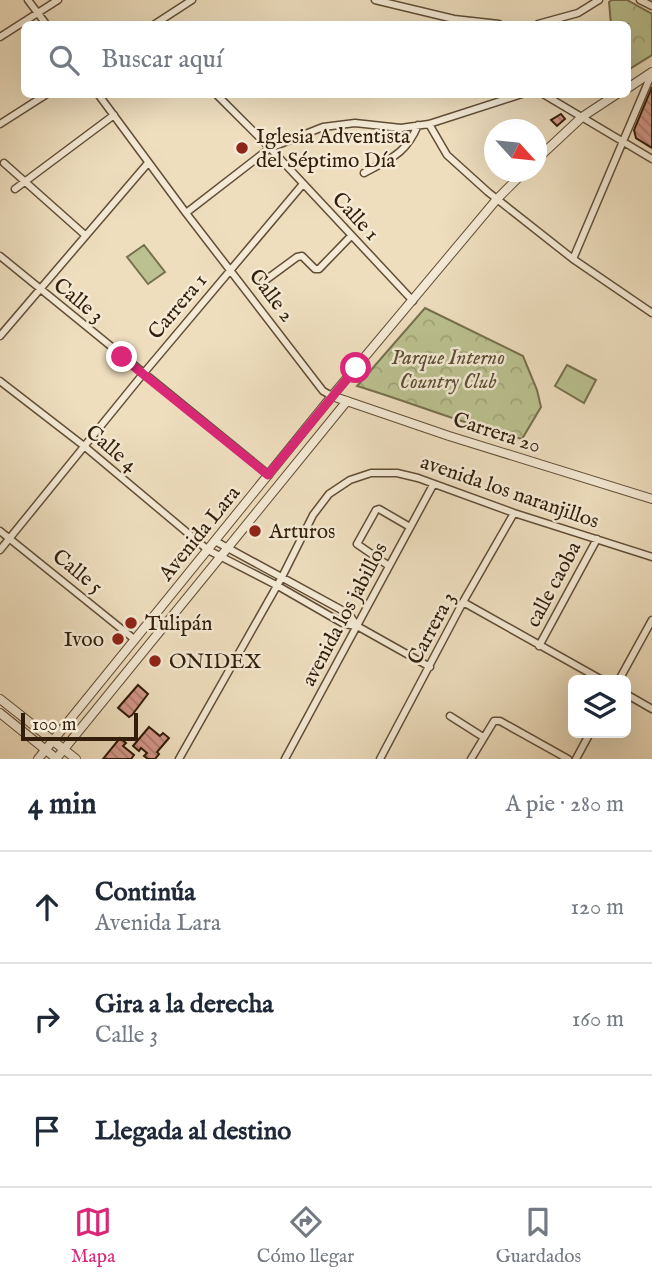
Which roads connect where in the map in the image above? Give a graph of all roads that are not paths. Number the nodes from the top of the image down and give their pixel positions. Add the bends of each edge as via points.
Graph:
1 (28, 0) edge
2 (58, 0) edge
3 (192, 0) edge
4 (375, 0) edge
5 (599, 0) edge
6 (640, 0) edge
7 (652, 6) edge
8 (37, 13) junction
9 (25, 21) edge
10 (44, 21) edge
11 (160, 21) edge
12 (450, 21) edge
13 (549, 21) edge
14 (21, 23) edge
15 (0, 37) edge
16 (652, 73) edge
17 (631, 86) edge
18 (41, 98) edge
19 (101, 98) edge
20 (219, 98) edge
21 (510, 98) edge
22 (550, 98) edge
23 (611, 98) edge
24 (114, 115) junction
25 (582, 117) junction
26 (0, 124) edge
27 (429, 124) junction
28 (418, 125) junction
29 (622, 142) junction
30 (271, 148) junction
31 (547, 150) edge
32 (652, 159) edge
33 (4, 163) dead end
34 (148, 163) junction
35 (364, 173) dead end
36 (26, 182) junction
37 (514, 182) edge
38 (303, 184) junction
39 (15, 189) dead end
40 (497, 199) junction
41 (186, 213) junction
42 (85, 235) junction
43 (351, 236) junction
44 (0, 256) edge
45 (573, 258) junction
46 (231, 270) junction
47 (263, 282) dead end
48 (40, 290) junction
49 (413, 301) junction
50 (652, 313) edge
51 (0, 335) edge
52 (143, 374) junction
53 (0, 381) edge
54 (332, 396) junction
55 (347, 401) junction
56 (84, 446) junction
57 (268, 475) junction
58 (433, 485) junction
59 (652, 499) edge
60 (514, 513) junction
61 (410, 527) junction
62 (0, 531) edge
63 (9, 539) junction
64 (597, 539) junction
65 (215, 541) junction
66 (204, 547) junction
67 (228, 547) junction
68 (0, 550) edge
69 (220, 556) junction
70 (652, 557) edge
71 (389, 566) junction
72 (282, 577) junction
73 (278, 586) junction
74 (463, 602) junction
75 (652, 620) edge
76 (357, 626) junction
77 (134, 639) junction
78 (539, 646) junction
79 (430, 667) junction
80 (593, 675) edge
81 (622, 675) edge
82 (631, 697) edge
83 (0, 699) edge
84 (652, 709) edge
85 (0, 713) edge
86 (450, 716) dead end
87 (483, 737) junction
88 (587, 738) edge
89 (54, 740) junction
90 (46, 749) junction
91 (65, 749) junction
92 (472, 757) edge
93 (38, 759) edge
94 (57, 759) edge
95 (76, 759) edge
96 (179, 759) edge
97 (285, 759) edge
98 (380, 759) edge
99 (481, 759) edge
100 (568, 759) edge
101 (576, 759) edge

1 - 8 street
2 - 8 street
3 - 11 street
4 - 12 street
5 - 13 street via 578,13
6 - 7 street
8 - 9 street
8 - 10 street
14 - 15 street
16 - 17 street
16 - 29 street
18 - 26 street
19 - 24 street, Calle 2
20 - 30 street, Calle 1
21 - 27 street
22 - 25 street
23 - 25 street
24 - 34 street, Calle 2
24 - 36 street
25 - 29 street
25 - 31 street
27 - 28 street
27 - 40 street via 447,155
28 - 30 street via 323,127
28 - 35 street via 413,139 398,155
29 - 32 street
29 - 45 street
30 - 38 street, Calle 1
30 - 41 street
33 - 36 street
34 - 41 street, Calle 2
34 - 42 street
36 - 39 street
36 - 42 street
37 - 40 street, Avenida Lara
38 - 43 street, Calle 1
38 - 46 street, Carrera 1
40 - 45 street
40 - 49 street, Avenida Lara
41 - 46 street, Calle 2
42 - 48 street
43 - 47 street via 319,269 302,256
43 - 49 street, Calle 1
44 - 48 street, Calle 3
45 - 50 street
46 - 52 street, Carrera 1
46 - 54 street, Calle 2 via 323,391
48 - 51 street
48 - 52 street, Calle 3
49 - 54 street, Avenida Lara
52 - 56 street, Carrera 1
52 - 57 street, Calle 3
53 - 56 street, Calle 4
54 - 55 street, Carrera 20
54 - 57 street, Avenida Lara
55 - 59 street, Carrera 20
55 - 67 street, Avenida Lara
56 - 63 street, Carrera 1
56 - 66 street, Calle 4
57 - 65 street, Avenida Lara
58 - 60 street, avenida los naranjillos
58 - 61 street, avenida los jabillos
58 - 72 street, avenida los naranjillos via 397,473 371,473 350,480 330,494 313,515
60 - 64 street, avenida los naranjillos
60 - 74 street, Carrera 3
61 - 71 street, avenida los jabillos
61 - 71 street via 379,509 368,523 358,545
62 - 63 street, Calle 5
63 - 68 street, Carrera 1
63 - 77 street, Calle 5
64 - 70 street, avenida los naranjillos
64 - 78 street, calle caoba
65 - 66 street, Avenida Lara
65 - 67 street
66 - 69 street, Calle 4
66 - 77 street, Avenida Lara
67 - 69 street, Avenida Lara
67 - 72 street
69 - 73 street, Calle 4
69 - 91 street, Avenida Lara
71 - 76 street, avenida los jabillos
72 - 73 street, avenida los naranjillos
72 - 76 street via 349,614
73 - 76 street, Calle 4 via 344,624
73 - 96 street, avenida los naranjillos
74 - 78 street
74 - 79 street, Carrera 3
75 - 81 street
76 - 79 street
76 - 97 street, avenida los jabillos
77 - 89 street, Avenida Lara
78 - 80 street
79 - 98 street, Carrera 3
82 - 84 street
83 - 89 street
85 - 90 street
86 - 87 street
87 - 92 street
87 - 100 street via 494,721 500,721
88 - 101 street
89 - 90 street, Avenida Lara
89 - 91 street
90 - 93 street, Avenida Lara
90 - 94 street
91 - 94 street, Avenida Lara
91 - 95 street
92 - 99 street

